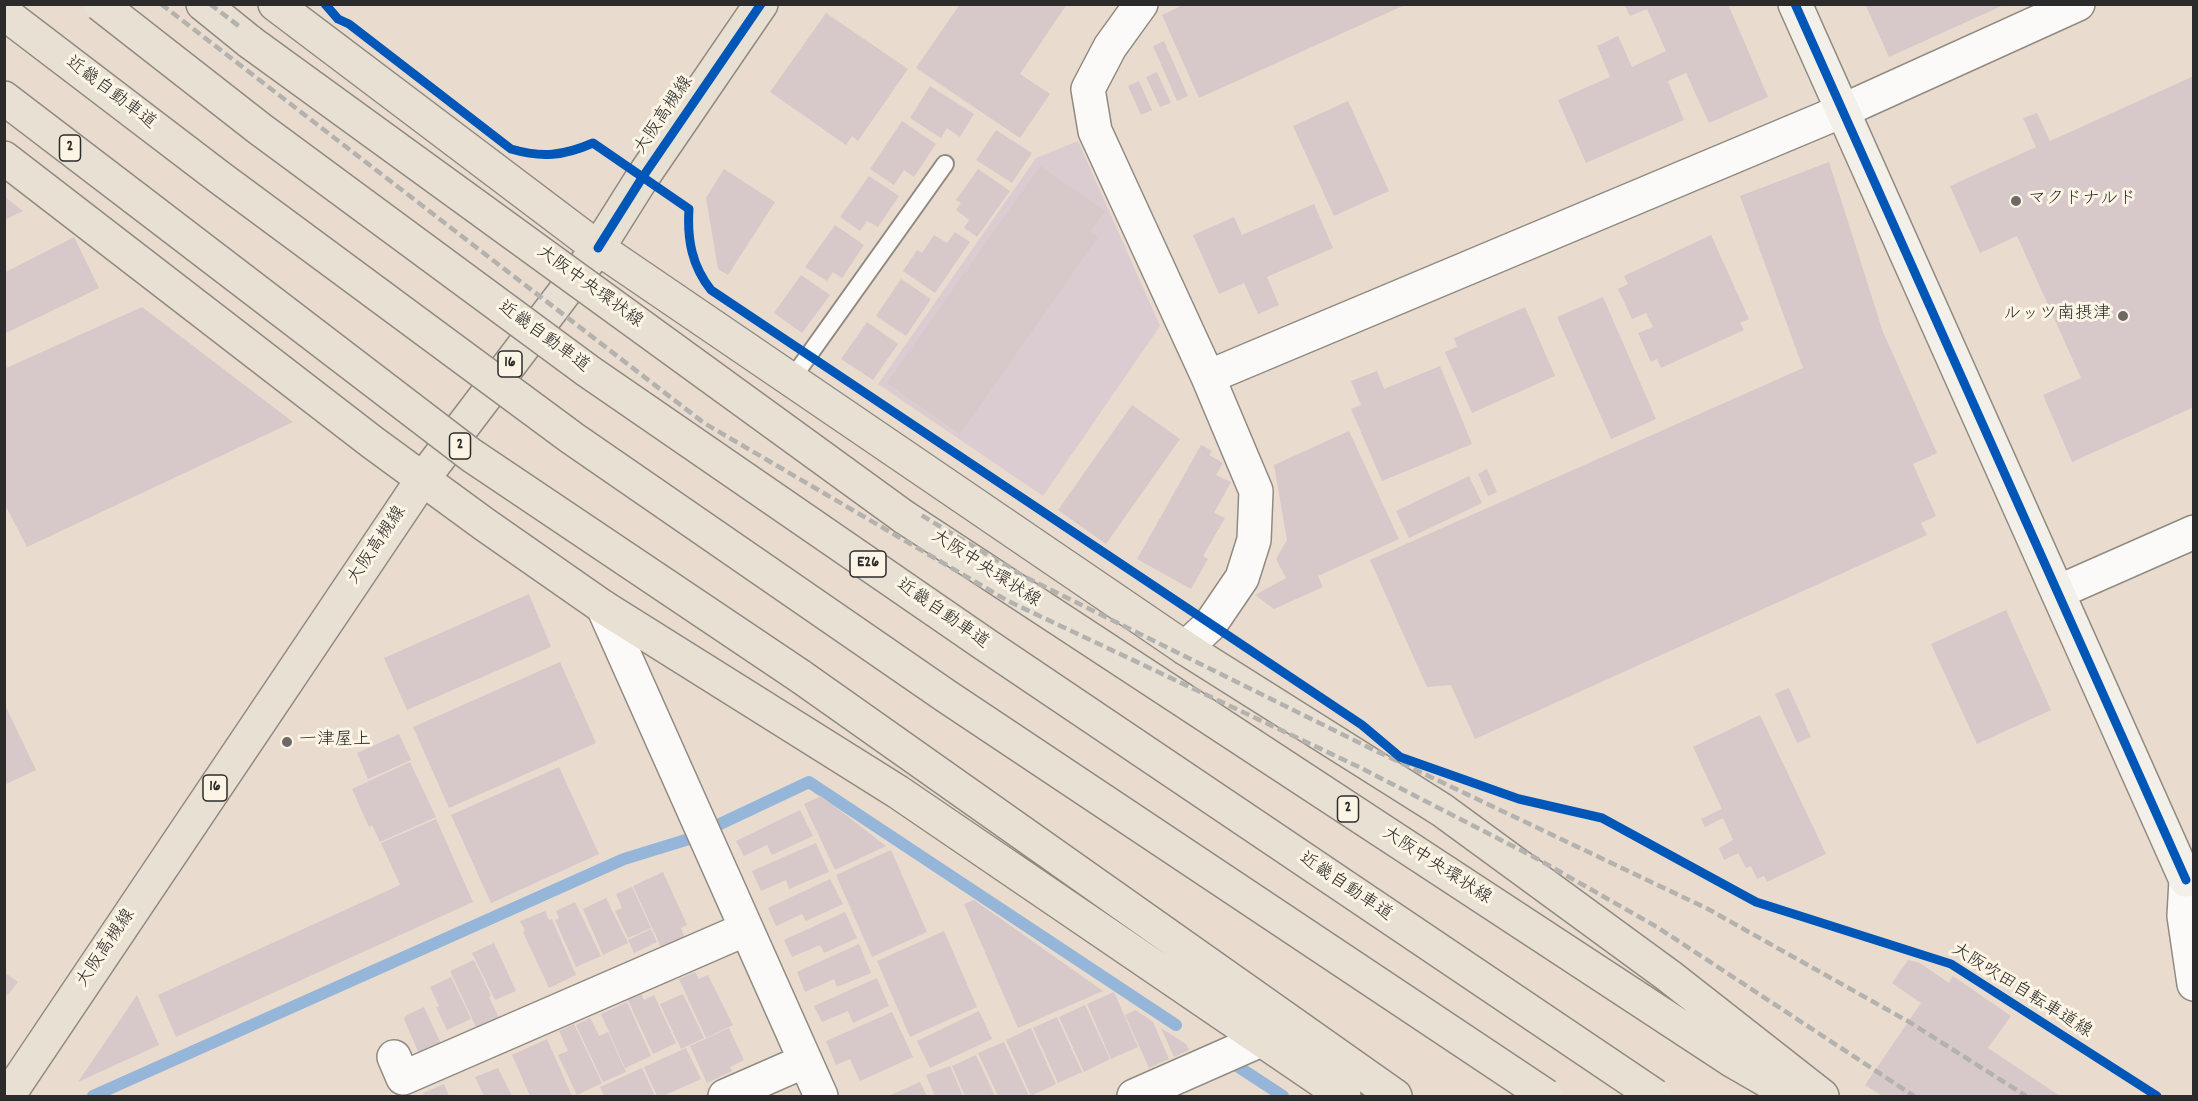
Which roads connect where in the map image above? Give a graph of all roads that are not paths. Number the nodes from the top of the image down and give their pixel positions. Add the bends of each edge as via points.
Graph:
1 (100, 4) edge
2 (203, 4) edge
3 (275, 4) edge
4 (761, 4) edge
5 (1141, 4) edge
6 (1795, 4) edge
7 (2078, 4) edge
8 (4, 14) edge
9 (4, 98) edge
10 (1842, 111) junction
11 (4, 158) edge
12 (945, 164) dead end
13 (597, 248) junction
14 (1208, 377) junction
15 (791, 380) junction
16 (422, 480) junction
17 (2193, 532) edge
18 (2058, 592) junction
19 (603, 607) junction
20 (1185, 648) junction
21 (2190, 883) edge
22 (746, 928) junction
23 (2193, 984) edge
24 (1261, 1040) junction
25 (394, 1057) dead end
26 (805, 1061) junction
27 (8, 1096) edge
28 (724, 1096) edge
29 (821, 1096) edge
30 (1134, 1096) edge
31 (1344, 1096) edge
32 (1395, 1096) edge
33 (1546, 1096) edge
34 (1655, 1096) edge
35 (1794, 1096) edge
36 (1822, 1096) edge

1 - 34 main road, 近畿自動車道 / E26, bridge via 260,129 588,371 996,652
2 - 35 main road, 大阪中央環状線 / 2, bridge via 904,517 1732,1061
3 - 13 main road
4 - 13 main road, 大阪高槻線 / 16
5 - 14 street via 1110,47 1088,89 1095,131
6 - 10 street
7 - 10 street
8 - 33 main road, 近畿自動車道, bridge via 572,438 956,702
9 - 32 main road, 2, bridge via 471,455 800,676
10 - 14 street
10 - 18 street
11 - 16 main road
12 - 15 lane
13 - 15 main road
13 - 16 main road, 大阪高槻線 / 16
14 - 20 street via 1256,491 1254,540 1242,578 1210,625
15 - 20 main road
16 - 19 main road
16 - 27 main road, 大阪高槻線 / 16
17 - 18 street
18 - 21 street
19 - 22 street
19 - 24 main road via 898,792
20 - 36 main road via 1442,810 1669,976
21 - 23 street via 2184,916
22 - 25 street via 404,1078
22 - 26 street
24 - 30 street
24 - 31 main road
26 - 28 street
26 - 29 street

